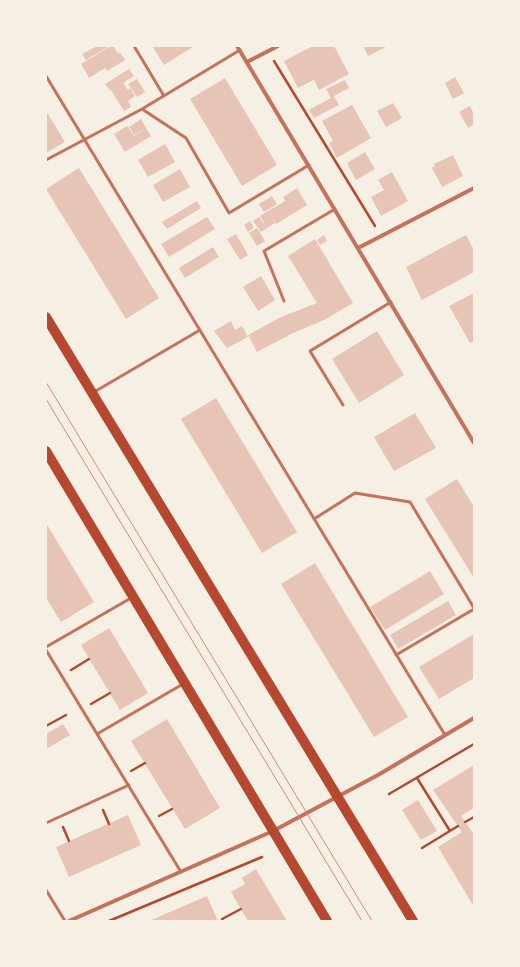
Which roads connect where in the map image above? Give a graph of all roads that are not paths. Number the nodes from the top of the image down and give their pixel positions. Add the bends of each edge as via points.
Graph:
1 (134, 46) edge
2 (278, 46) edge
3 (239, 48) edge
4 (247, 62) junction
5 (46, 76) edge
6 (164, 96) junction
7 (142, 110) junction
8 (84, 139) junction
9 (46, 160) edge
10 (309, 165) junction
11 (474, 188) edge
12 (335, 209) junction
13 (358, 248) junction
14 (284, 300) dead end
15 (390, 302) junction
16 (46, 317) edge
17 (200, 330) junction
18 (93, 393) junction
19 (343, 405) dead end
20 (474, 442) edge
21 (46, 451) edge
22 (314, 519) junction
23 (133, 597) junction
24 (474, 608) edge
25 (46, 649) edge
26 (396, 655) junction
27 (184, 683) junction
28 (474, 718) edge
29 (97, 734) junction
30 (445, 735) junction
31 (129, 785) junction
32 (336, 797) junction
33 (46, 823) edge
34 (273, 831) junction
35 (181, 872) junction
36 (46, 890) edge
37 (65, 921) edge
38 (69, 921) edge
39 (327, 921) edge
40 (413, 921) edge

1 - 6 lane
2 - 4 street
3 - 4 street
3 - 6 lane
4 - 10 street
5 - 8 lane
6 - 7 lane
7 - 8 lane
7 - 10 lane via 186,138 229,213
8 - 9 lane
8 - 17 lane
10 - 12 street
11 - 13 street
12 - 13 street
12 - 14 lane via 264,252
13 - 15 street
15 - 19 lane via 310,351
15 - 20 street
16 - 18 main road
17 - 18 lane
17 - 22 lane
18 - 32 main road
21 - 23 main road
22 - 24 lane via 355,493 410,502
22 - 26 lane
23 - 25 lane
23 - 27 main road
24 - 26 lane
25 - 29 lane
26 - 30 lane
27 - 29 lane
27 - 34 main road
28 - 30 street
29 - 31 lane
30 - 32 street
31 - 33 lane
31 - 35 lane
32 - 34 street
32 - 40 main road
34 - 35 street
34 - 39 main road
35 - 38 street
36 - 37 lane

